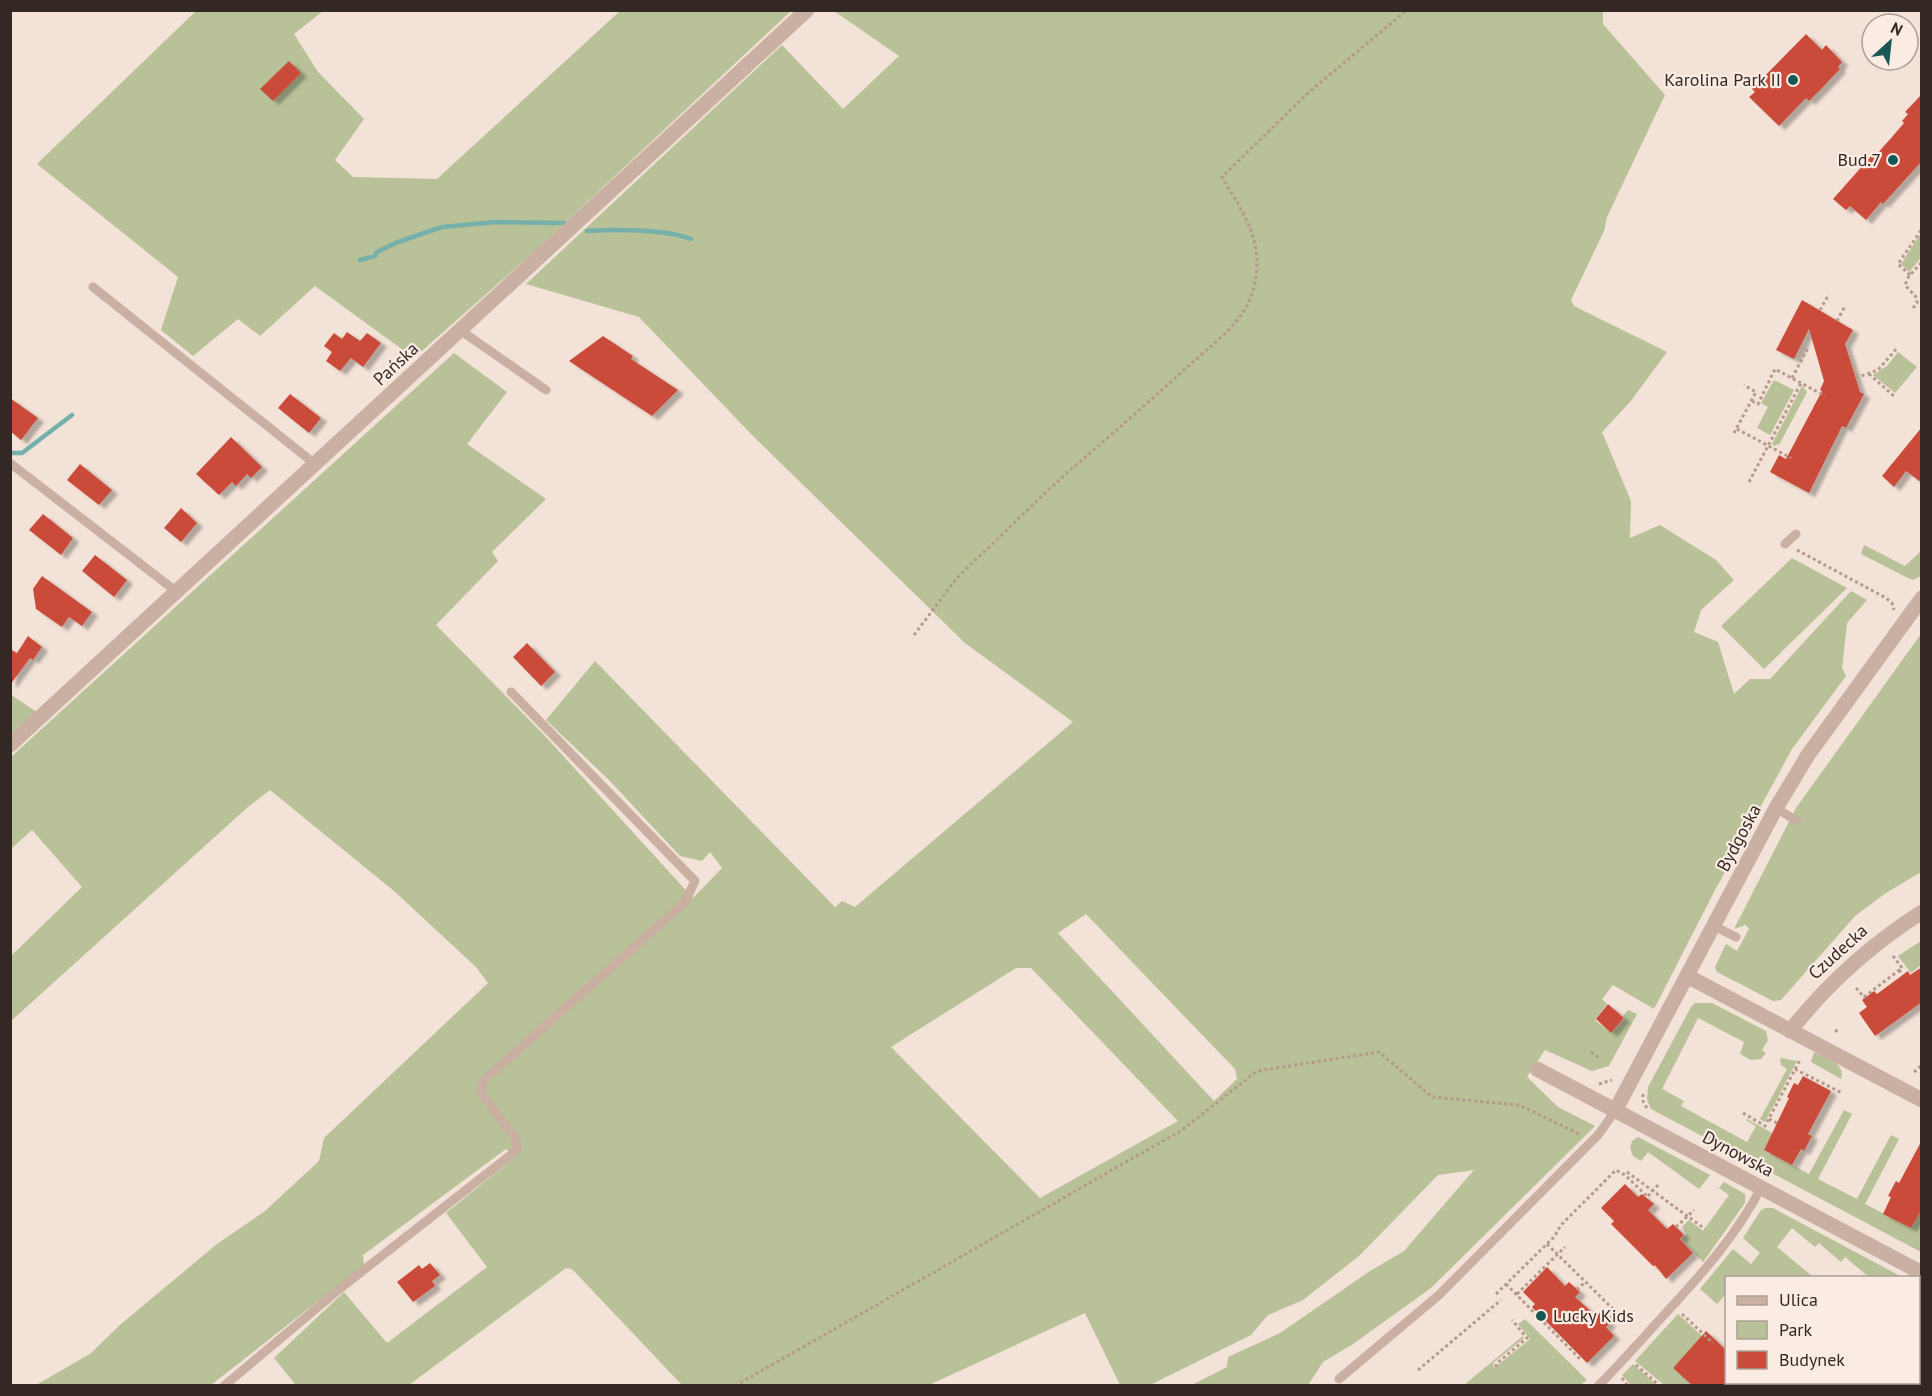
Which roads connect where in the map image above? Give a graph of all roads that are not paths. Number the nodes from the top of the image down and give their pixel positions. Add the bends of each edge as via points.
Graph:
1 (807, 10) edge
2 (93, 287) dead end
3 (460, 330) junction
4 (546, 390) dead end
5 (10, 463) edge
6 (315, 464) junction
7 (1796, 534) dead end
8 (1785, 544) road end
9 (177, 592) junction
10 (1922, 598) edge
11 (511, 692) dead end
12 (10, 746) edge
13 (1776, 808) junction
14 (1797, 821) dead end
15 (1922, 912) edge
16 (1714, 926) junction
17 (1736, 937) dead end
18 (1687, 976) junction
19 (1790, 1031) junction
20 (1537, 1069) dead end
21 (1922, 1100) edge
22 (1615, 1111) junction
23 (1761, 1188) junction
24 (1922, 1273) edge
25 (1339, 1379) dead end
26 (224, 1386) edge
27 (1598, 1386) edge

1 - 3 street, Pańska
2 - 6 lane
3 - 4 lane
3 - 6 street, Pańska
5 - 9 lane
6 - 9 street, Pańska
7 - 8 lane
9 - 12 street, Pańska
10 - 13 street, Bydgoska via 1808,756
11 - 26 lane via 695,881 685,902 482,1082 481,1093 516,1139 517,1150 337,1291
13 - 14 lane
13 - 16 street, Bydgoska
15 - 19 street, Czudecka via 1848,966
16 - 17 lane
16 - 18 street, Bydgoska
18 - 19 street
18 - 22 street, Bydgoska
19 - 21 street
20 - 22 street, Dynowska
22 - 23 street, Dynowska
22 - 25 lane via 1593,1141 1439,1295
23 - 24 street, Dynowska
23 - 27 lane via 1723,1248

